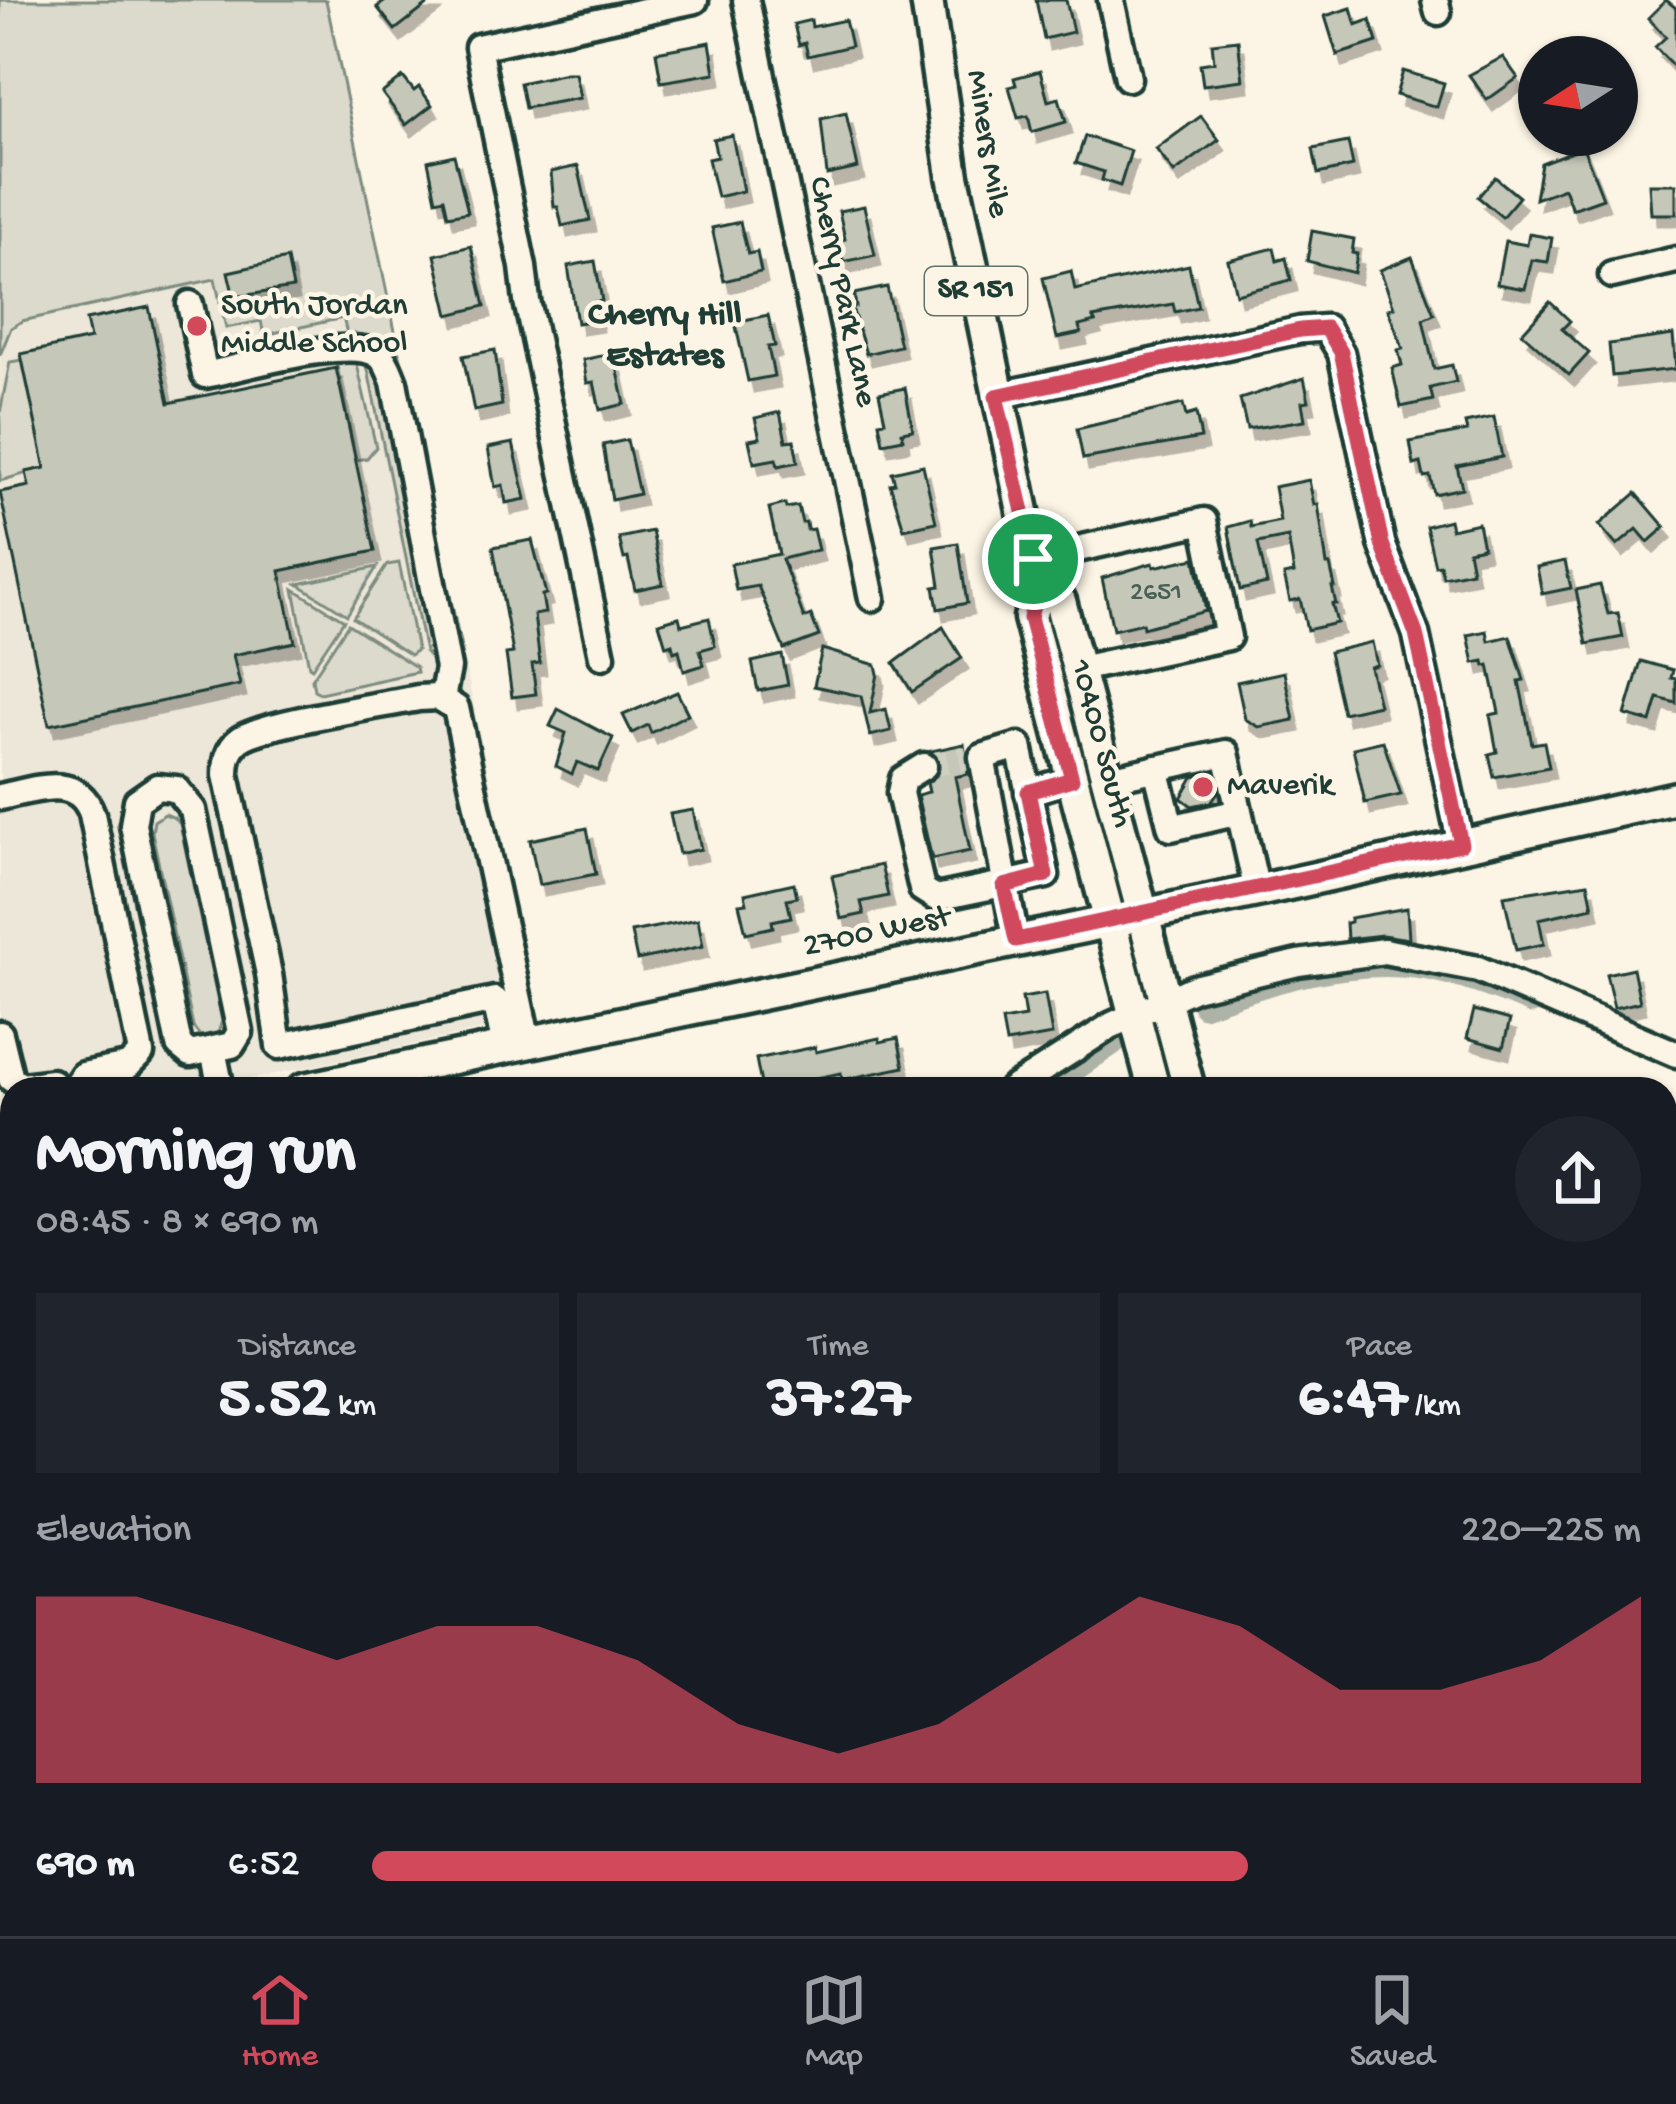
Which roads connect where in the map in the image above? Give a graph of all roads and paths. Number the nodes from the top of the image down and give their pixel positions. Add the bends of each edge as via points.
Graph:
1 (695, 0) edge
2 (746, 0) edge
3 (927, 0) edge
4 (1111, 0) edge
5 (1127, 78) dead end
6 (1676, 260) edge
7 (1612, 274) dead end
8 (190, 304) dead end
9 (996, 396) junction
10 (1036, 569) junction
11 (872, 598) dead end
12 (602, 656) dead end
13 (1079, 669) junction
14 (442, 699) junction
15 (924, 766) dead end
16 (1156, 768) junction
17 (1109, 778) junction
18 (1072, 779) junction
19 (1028, 792) junction
20 (0, 797) edge
21 (1676, 798) edge
22 (1239, 812) junction
23 (1461, 844) junction
24 (1004, 886) junction
25 (1257, 891) junction
26 (1144, 914) junction
27 (1109, 921) junction
28 (1016, 940) junction
29 (1166, 1001) junction
30 (1135, 1015) junction
31 (0, 1034) edge
32 (516, 1045) junction
33 (213, 1050) junction
34 (1676, 1054) edge
35 (11, 1077) edge
36 (82, 1077) edge
37 (219, 1077) edge
38 (362, 1077) edge
39 (1031, 1077) edge
40 (1151, 1077) edge
41 (1186, 1077) edge

1 - 12 street via 478,47
2 - 11 street, Cherry Park Lane
3 - 9 main road, Miners Mile / SR 151
4 - 5 street
6 - 7 street
8 - 14 street via 205,375 336,348 359,346 382,358 394,382 448,668
9 - 10 main road, Miners Mile / SR 151
9 - 23 street via 1326,328 1341,352 1382,544 1416,634
10 - 13 main road, 10400 South / SR 151 via 1060,601
10 - 13 street via 1204,521 1228,637
10 - 18 main road, 10400 South / SR 151 via 1030,618
13 - 17 main road, 10400 South / SR 151
14 - 32 street via 458,712
14 - 32 street via 253,733 232,748 226,775 279,1046 495,1000
15 - 24 street via 903,779 900,793 922,889 936,898
16 - 17 street
16 - 22 street via 1171,828
16 - 22 street via 1226,753
17 - 26 main road, 10400 South / SR 151
18 - 19 street
18 - 27 main road, 10400 South / SR 151
19 - 24 street via 1046,875
19 - 24 street via 1018,746 974,757
20 - 36 street via 60,786 84,798 92,814 141,1053 128,1066
21 - 23 main road, 2700 West
22 - 25 street
23 - 25 main road, 2700 West
24 - 28 street
25 - 26 main road, 2700 West
26 - 27 main road, 2700 West
26 - 29 main road, SR 151
27 - 28 main road, 2700 West
27 - 30 main road, SR 151
28 - 32 main road, 2700 West
29 - 30 street
29 - 34 street via 1298,963 1384,951 1478,969
29 - 41 main road, SR 151
30 - 39 street
30 - 40 main road, SR 151
31 - 35 street
32 - 38 main road, 2700 West
33 - 33 street via 238,1040 236,1010 193,810 176,789 158,787 134,808 137,847 181,1048
33 - 37 street

